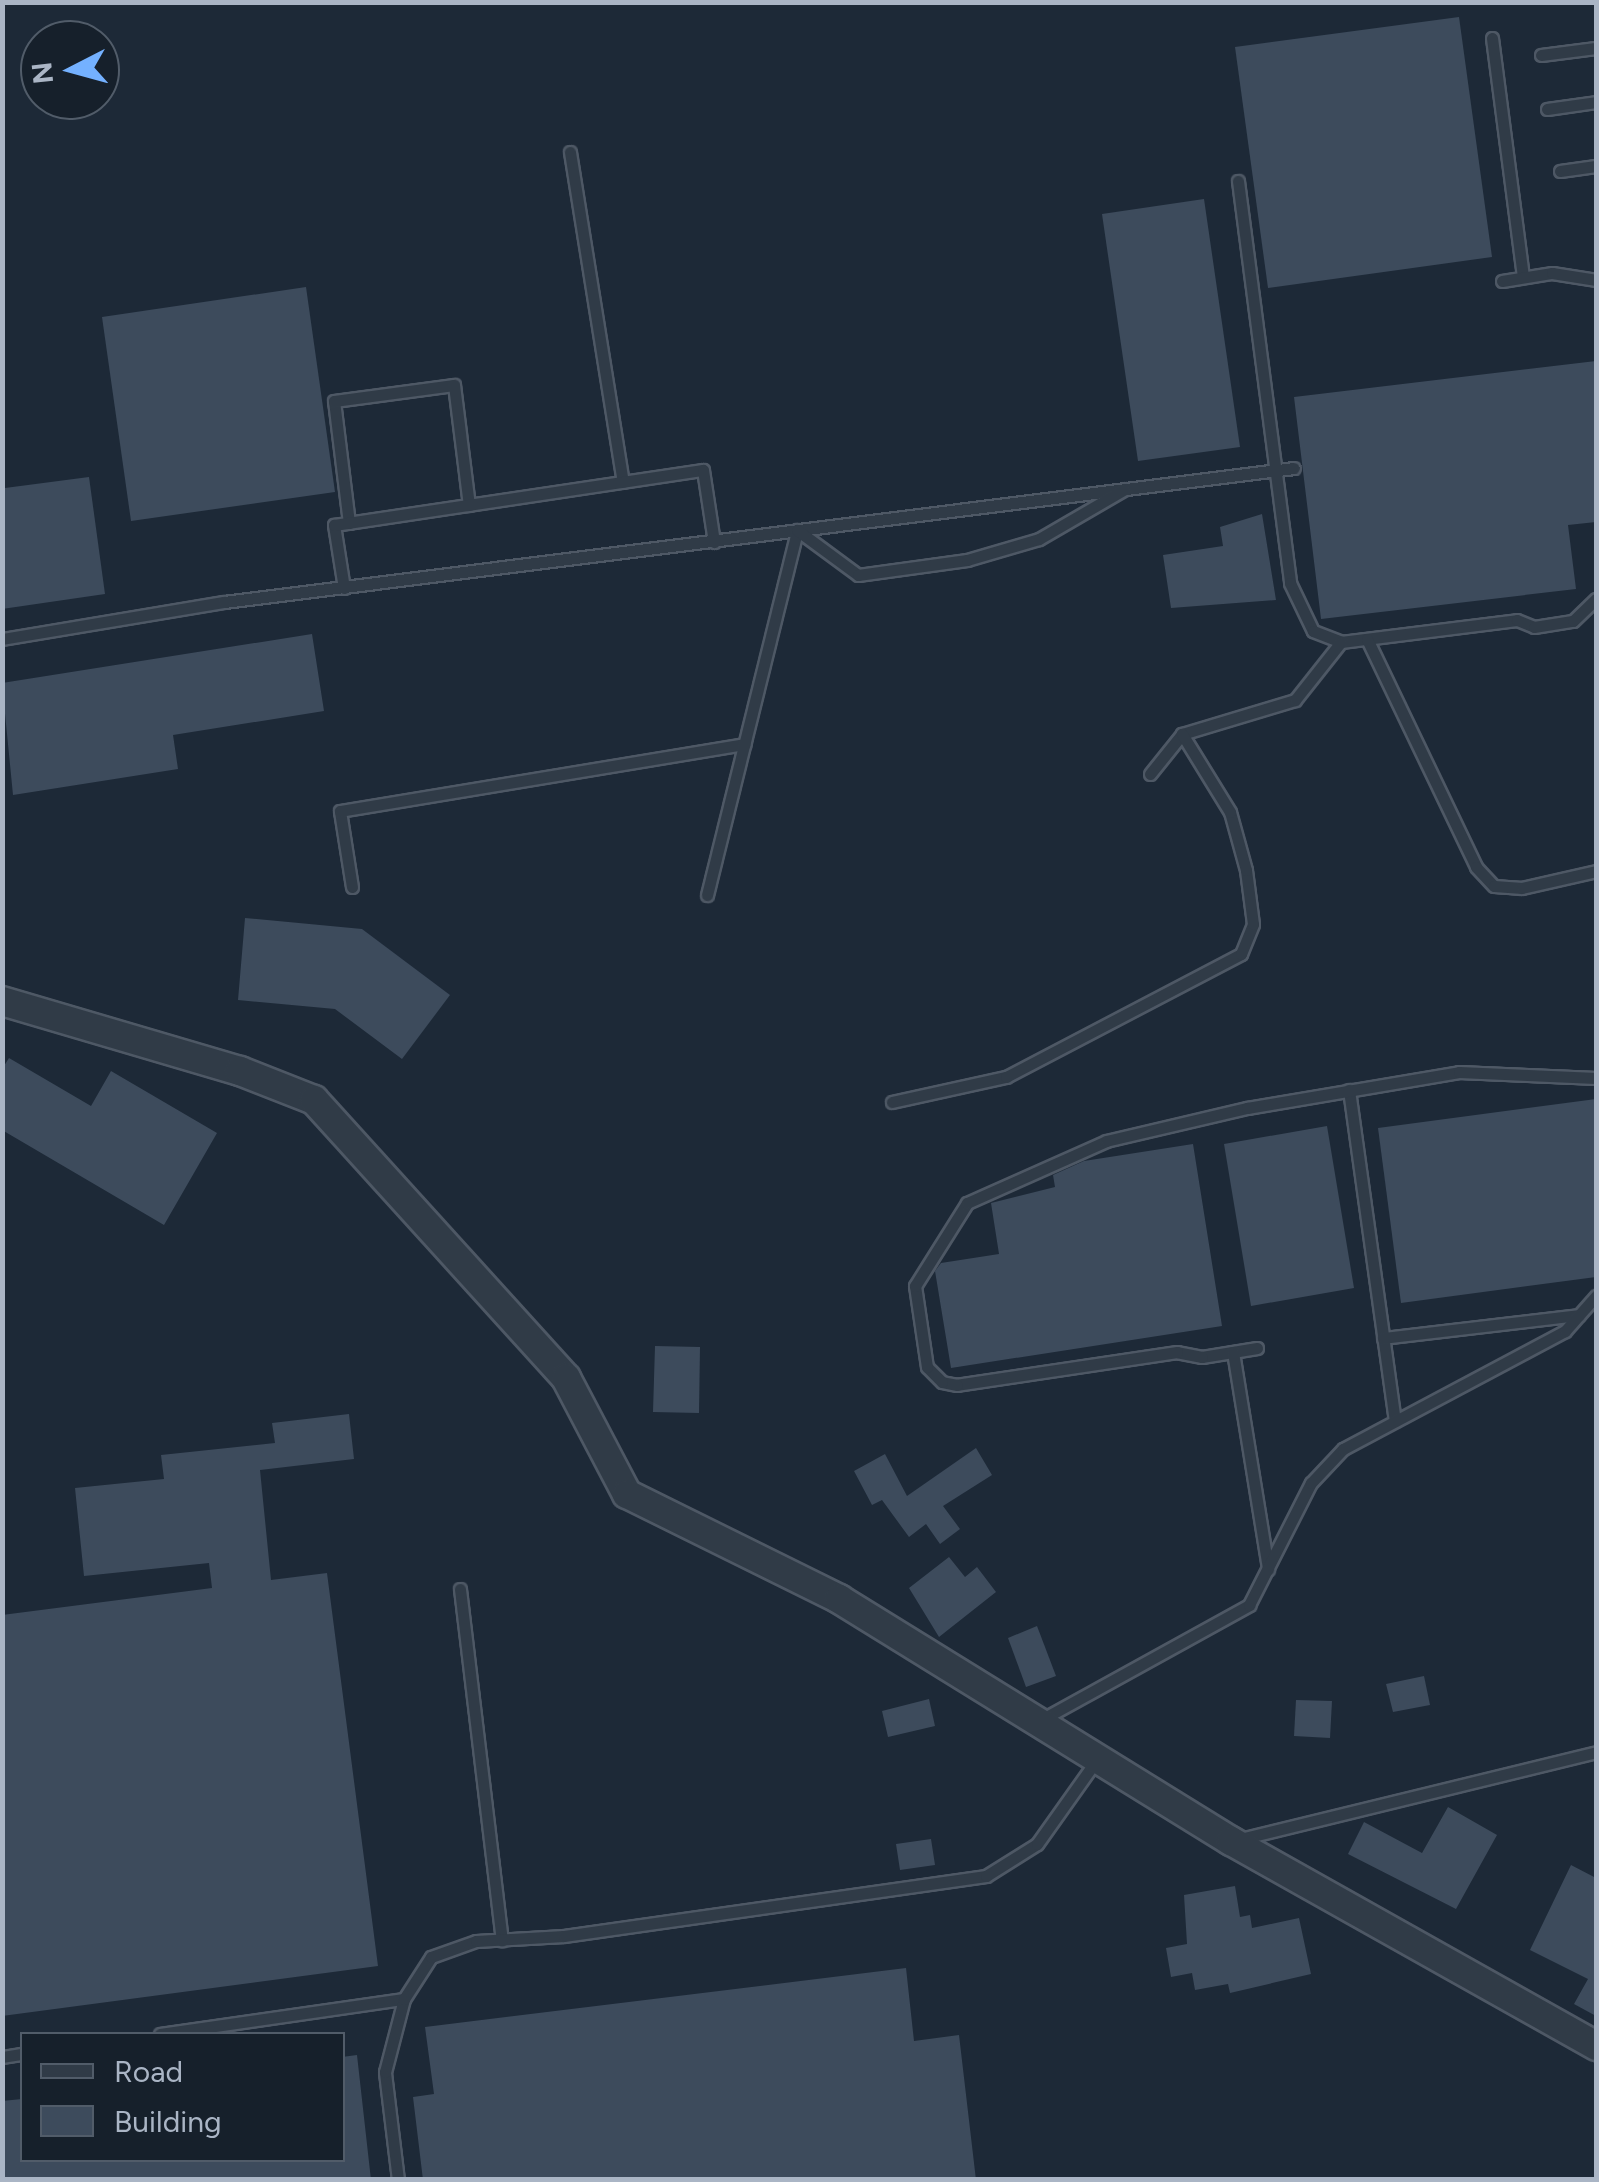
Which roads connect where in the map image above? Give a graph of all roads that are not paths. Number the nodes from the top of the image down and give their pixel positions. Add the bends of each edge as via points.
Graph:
1 (1492, 38) dead end
2 (1596, 48) edge
3 (1541, 55) dead end
4 (1596, 102) edge
5 (1546, 109) dead end
6 (570, 152) dead end
7 (1596, 166) edge
8 (1560, 171) dead end
9 (1238, 181) dead end
10 (1523, 277) junction
11 (1596, 280) edge
12 (1502, 281) dead end
13 (1294, 468) dead end
14 (1274, 470) junction
15 (623, 482) junction
16 (1129, 486) junction
17 (469, 505) junction
18 (349, 523) junction
19 (797, 530) junction
20 (714, 542) junction
21 (344, 588) junction
22 (1596, 599) edge
23 (2, 639) edge
24 (1367, 639) junction
25 (1341, 642) junction
26 (1182, 734) junction
27 (744, 744) junction
28 (1150, 774) dead end
29 (1596, 871) edge
30 (352, 887) dead end
31 (707, 894) dead end
32 (2, 1001) edge
33 (1596, 1078) edge
34 (1350, 1090) junction
35 (892, 1102) dead end
36 (1596, 1296) edge
37 (1580, 1315) junction
38 (1383, 1338) junction
39 (1257, 1348) dead end
40 (1233, 1352) junction
41 (1394, 1421) junction
42 (1268, 1569) junction
43 (460, 1589) dead end
44 (1041, 1720) junction
45 (1596, 1752) edge
46 (1098, 1757) junction
47 (1230, 1841) junction
48 (502, 1940) junction
49 (404, 1999) junction
50 (174, 2032) edge
51 (1596, 2046) edge
52 (398, 2180) edge

1 - 10 lane
2 - 3 lane
4 - 5 lane
6 - 15 lane
7 - 8 lane
9 - 14 lane
10 - 11 lane via 1552,272
10 - 12 lane
13 - 14 lane
14 - 16 lane
14 - 25 lane via 1295,603 1313,631
15 - 17 lane
15 - 20 lane via 704,470
16 - 19 lane
16 - 19 lane via 1039,539 966,560 858,575
17 - 18 lane
17 - 18 lane via 454,385 334,400
18 - 21 lane via 334,525
19 - 20 lane
19 - 27 lane
20 - 21 lane
21 - 23 lane
22 - 24 lane via 1573,621 1534,627 1517,620
24 - 25 lane
24 - 29 lane via 1476,867 1494,886 1522,888
25 - 26 lane via 1294,700
26 - 28 lane
26 - 35 lane via 1230,812 1246,870 1253,924 1240,954 1006,1077
27 - 30 lane via 340,812
27 - 31 lane
32 - 44 street via 240,1071 314,1100 566,1378 628,1494 838,1599
33 - 34 lane via 1459,1072
34 - 38 lane
34 - 40 lane via 1247,1108 1055,1158 967,1204 914,1286 927,1367 942,1382 1177,1352
36 - 37 lane
37 - 38 lane
37 - 41 lane via 1566,1331
38 - 41 lane
39 - 40 lane
40 - 42 lane
41 - 42 lane via 1343,1449 1310,1483
42 - 44 lane via 1249,1605
43 - 48 lane
44 - 46 street
45 - 47 lane
46 - 47 street
46 - 48 lane via 1037,1844 986,1876
47 - 51 street
48 - 49 lane via 431,1957
49 - 50 lane
49 - 52 lane via 385,2072

